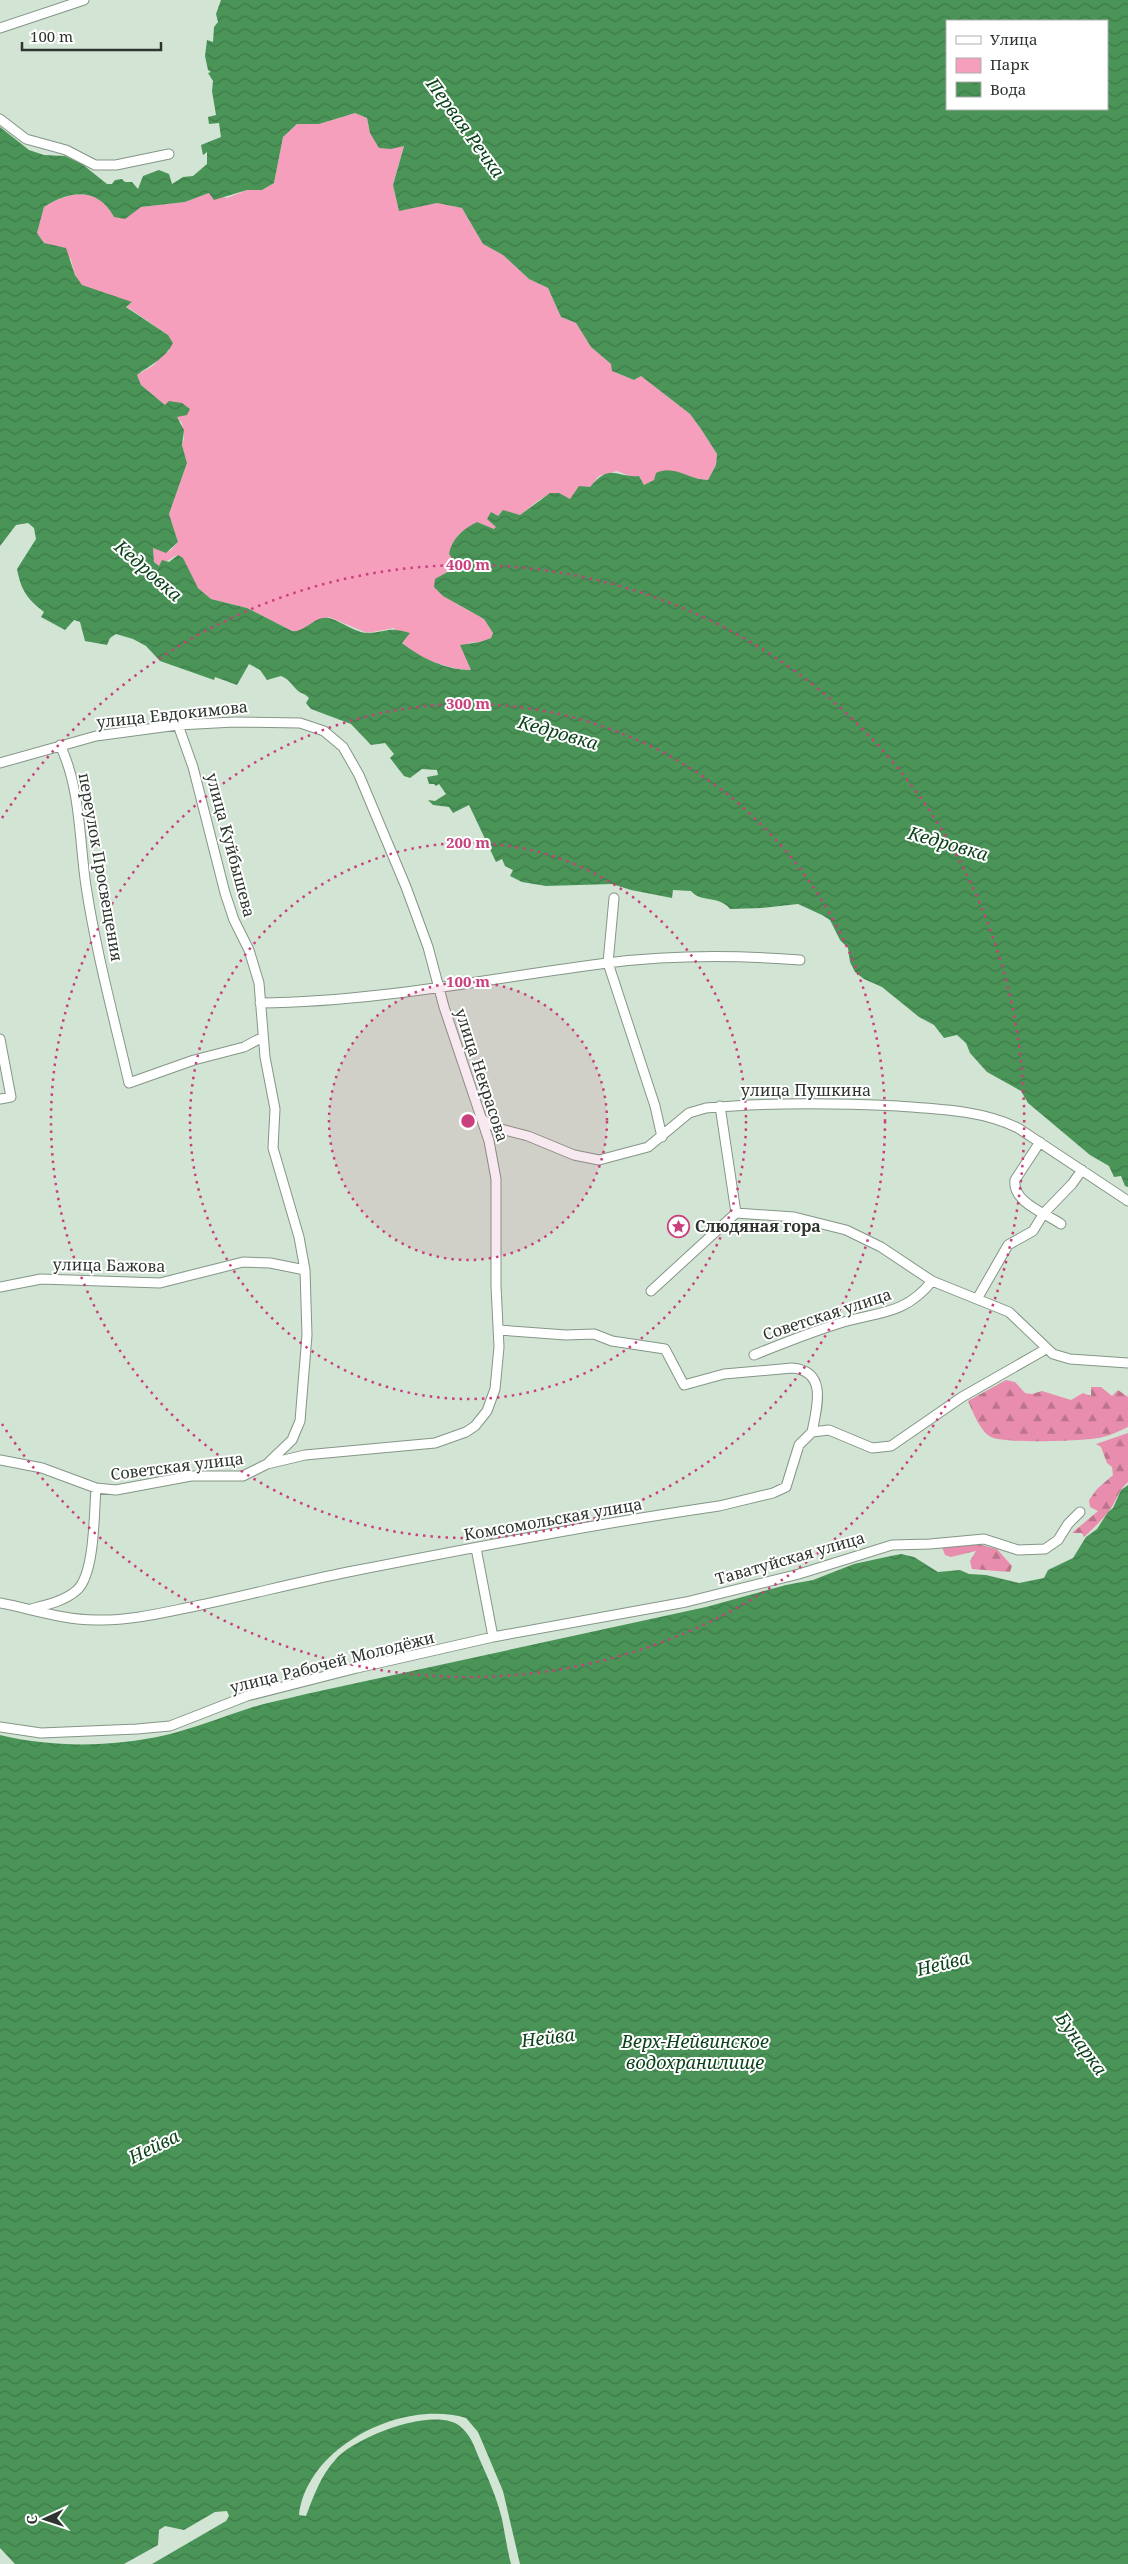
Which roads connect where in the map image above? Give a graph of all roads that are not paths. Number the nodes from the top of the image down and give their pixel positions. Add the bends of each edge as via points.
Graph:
1 (84, 0) edge
2 (0, 28) edge
3 (0, 119) edge
4 (169, 154) dead end
5 (178, 725) junction
6 (60, 745) junction
7 (343, 747) joint
8 (0, 763) edge
9 (614, 898) dead end
10 (800, 960) dead end
11 (608, 963) junction
12 (439, 988) junction
13 (260, 1003) junction
14 (263, 1037) junction
15 (0, 1039) edge
16 (0, 1099) edge
17 (720, 1106) junction
18 (482, 1119) junction
19 (662, 1137) junction
20 (1040, 1142) junction
21 (1082, 1170) junction
22 (1128, 1201) edge
23 (736, 1212) junction
24 (1044, 1213) junction
25 (1061, 1224) dead end
26 (306, 1270) junction
27 (932, 1281) junction
28 (0, 1287) edge
29 (651, 1291) dead end
30 (977, 1299) junction
31 (499, 1330) junction
32 (1046, 1349) junction
33 (754, 1355) dead end
34 (1128, 1363) edge
35 (475, 1426) joint
36 (812, 1432) junction
37 (0, 1460) edge
38 (267, 1464) junction
39 (96, 1488) junction
40 (1080, 1512) dead end
41 (476, 1548) junction
42 (0, 1603) edge
43 (30, 1609) junction
44 (493, 1637) junction
45 (0, 1727) edge

1 - 2 street
3 - 4 street via 26,139 66,150 95,165 116,165
5 - 6 street, улица Евдокимова via 96,736
5 - 7 street, улица Евдокимова via 290,721 324,731
5 - 13 street, улица Куйбышева via 193,767 225,893 254,965
6 - 8 street, улица Евдокимова
6 - 14 street, переулок Просвещения via 74,787 89,902 129,1083 194,1060 244,1047
7 - 12 street, улица Некрасова via 362,781 406,887
9 - 11 street
10 - 11 street via 700,957
11 - 12 street
11 - 19 street via 655,1106
12 - 13 street via 322,1001
12 - 18 street, улица Некрасова
13 - 14 street, улица Куйбышева
14 - 26 street, улица Куйбышева via 275,1109 273,1148
15 - 16 street via 11,1097
17 - 19 street, улица Пушкина via 689,1113
17 - 20 street, улица Пушкина via 821,1103 946,1110 998,1120
17 - 23 street
18 - 19 street, улица Пушкина via 497,1128 593,1159 639,1151
18 - 31 street, улица Некрасова via 496,1179
20 - 21 street, улица Пушкина
20 - 24 street via 1015,1180 1014,1187 1019,1198
21 - 22 street, улица Пушкина
21 - 24 street
23 - 27 street via 794,1217 846,1230 881,1246
23 - 29 street
24 - 25 street
24 - 30 street via 1033,1231 1008,1245
26 - 28 street, улица Бажова via 243,1262 160,1283 41,1279
26 - 38 street, улица Куйбышева via 307,1335 300,1421 292,1440
27 - 30 street
27 - 33 street, Советская улица via 921,1294 892,1311 840,1323
30 - 32 street via 1009,1312
31 - 35 street, улица Некрасова via 493,1397
31 - 36 street via 594,1334 612,1341 665,1349 684,1385 724,1374 792,1368 807,1371 816,1387
32 - 34 street via 1070,1359
32 - 36 street via 962,1397 891,1446 872,1448 829,1430
35 - 38 street, Советская улица via 459,1435 426,1444 305,1455
36 - 41 street, Комсомольская улица via 799,1445 788,1483 779,1491 720,1506 495,1542
37 - 39 street, Советская улица via 37,1467
38 - 39 street, Советская улица via 238,1476 191,1476 130,1489
39 - 43 street via 86,1578 76,1592
40 - 44 street, Таватуйская улица via 1058,1540 1045,1549 1018,1550 984,1539 892,1545 799,1574 686,1602
41 - 43 street, Комсомольская улица via 306,1580 220,1602 140,1617 75,1619
41 - 44 street
42 - 43 street, Комсомольская улица
44 - 45 street, улица Рабочей Молодёжи via 247,1696 170,1726 40,1733

